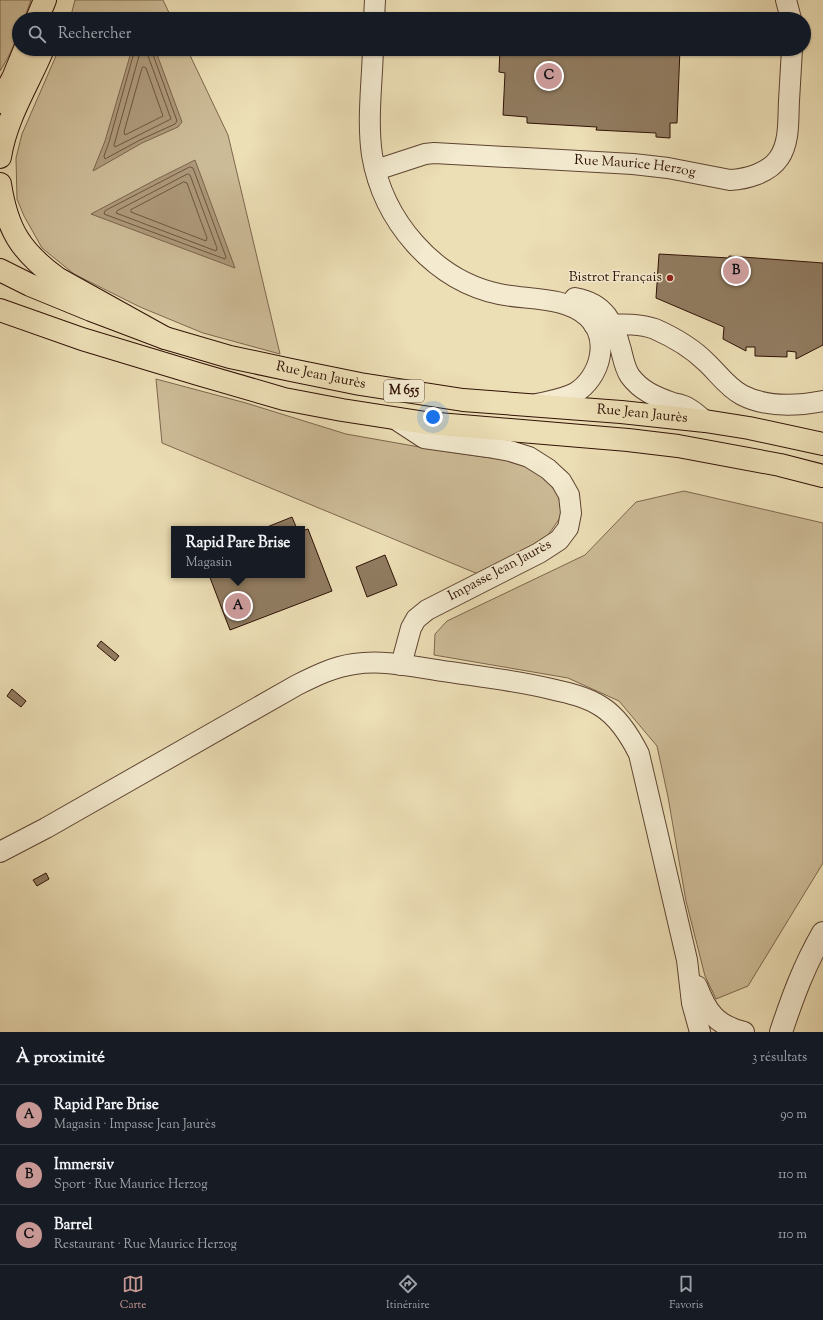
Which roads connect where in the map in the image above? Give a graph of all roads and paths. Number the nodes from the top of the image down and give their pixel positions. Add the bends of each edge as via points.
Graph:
1 (45, 0) edge
2 (48, 0) edge
3 (375, 0) edge
4 (786, 0) edge
5 (41, 12) edge
6 (48, 12) edge
7 (374, 12) edge
8 (789, 12) edge
9 (23, 56) edge
10 (40, 56) edge
11 (373, 56) edge
12 (792, 56) edge
13 (0, 102) edge
14 (0, 157) edge
15 (376, 170) junction
16 (0, 184) edge
17 (0, 270) edge
18 (0, 310) edge
19 (604, 325) junction
20 (165, 338) junction
21 (823, 401) edge
22 (528, 405) junction
23 (395, 419) junction
24 (705, 421) junction
25 (823, 444) edge
26 (823, 476) edge
27 (401, 665) junction
28 (0, 852) edge
29 (823, 933) edge
30 (687, 960) junction
31 (700, 1032) edge
32 (744, 1032) edge
33 (781, 1032) edge

1 - 5 main road
2 - 6 main road
3 - 7 street
4 - 8 street
9 - 13 main road
10 - 14 main road via 8,125
11 - 15 street via 370,117
12 - 15 street, Rue Maurice Herzog via 787,138 780,158 765,171 753,176 730,180 633,164 434,153
15 - 19 street via 384,196 405,233 441,268 470,286 499,294 566,304
16 - 20 main road via 3,206 16,237 41,267
17 - 20 main road, Rue Jean Jaurès / M 655 via 37,288
18 - 23 main road, Rue Jean Jaurès / M 655 via 89,341 284,399
19 - 21 street via 642,325 678,341 707,362 741,395 754,400 795,405
19 - 22 street via 597,329 600,342 597,369 585,385 575,393 556,400
19 - 24 street via 628,374 636,383 648,393 688,408
20 - 22 main road, Rue Jean Jaurès / M 655 via 230,357 360,384 463,400
22 - 24 main road, Rue Jean Jaurès / M 655
23 - 26 main road, Rue Jean Jaurès / M 655 via 678,446 780,465
23 - 27 street, Impasse Jean Jaurès via 424,438 488,447 529,457 561,481 569,495 571,513 568,528 559,540 539,553 427,610 416,619
24 - 25 main road, Rue Jean Jaurès / M 655
27 - 28 street via 376,662 352,664 324,672
27 - 30 street via 527,683 561,691 584,697 618,721 640,754
29 - 33 street via 806,964
30 - 31 street via 692,1003
30 - 32 street via 702,1000 711,1014 732,1029

